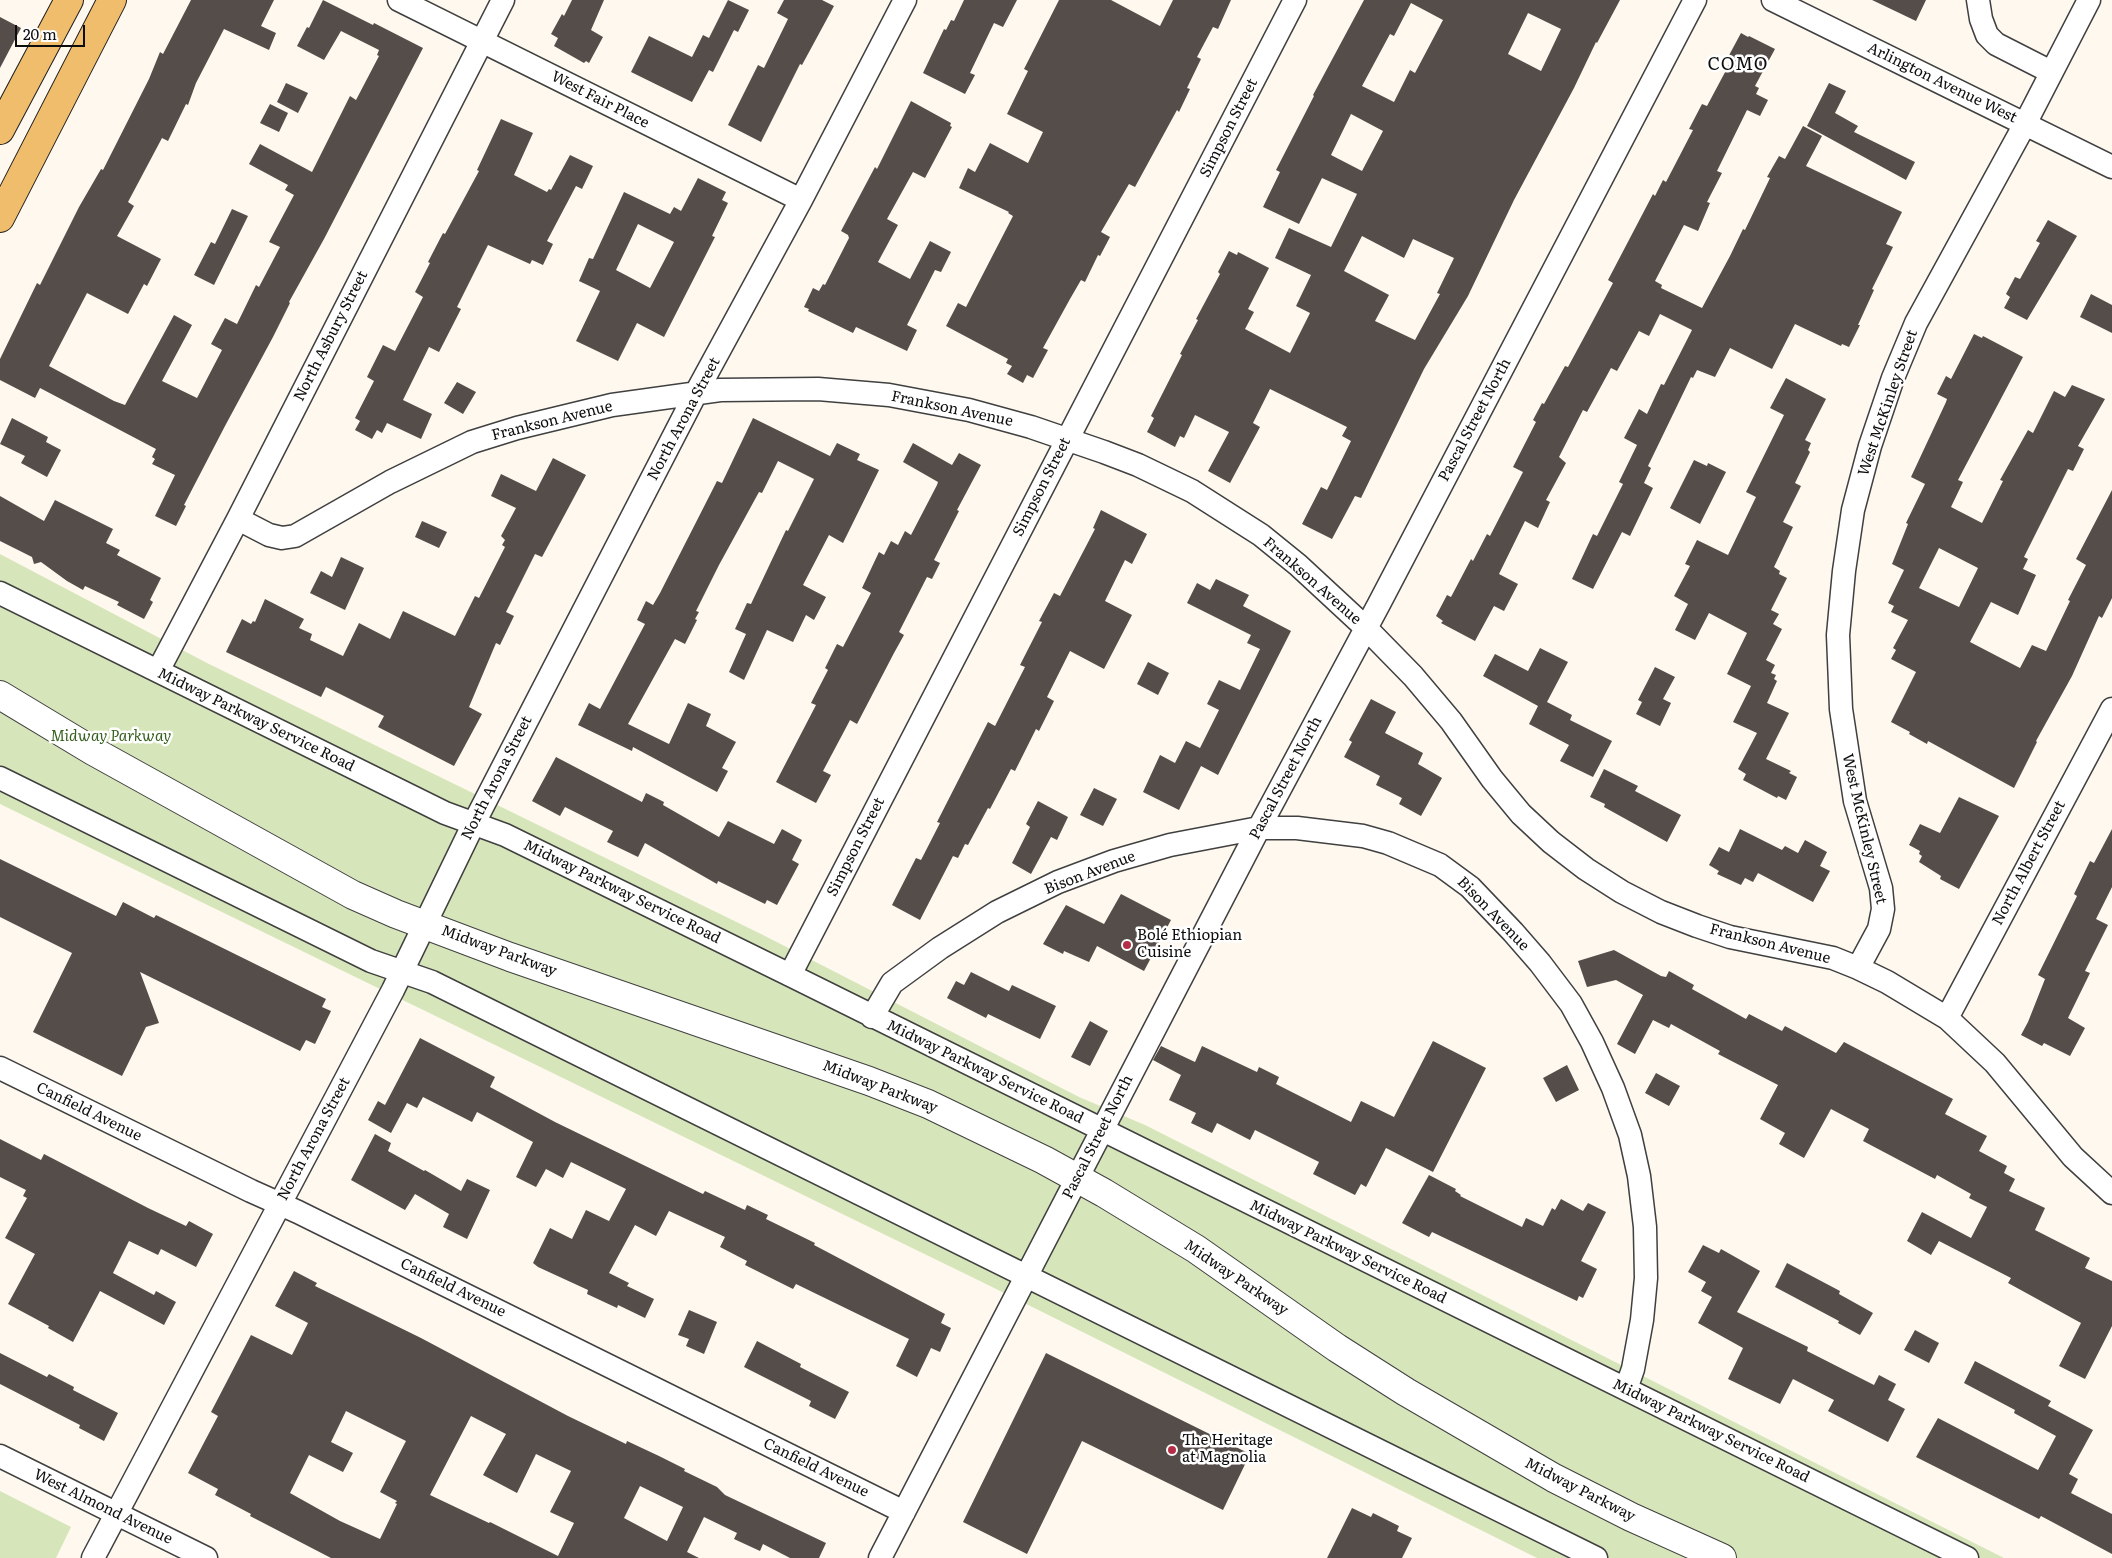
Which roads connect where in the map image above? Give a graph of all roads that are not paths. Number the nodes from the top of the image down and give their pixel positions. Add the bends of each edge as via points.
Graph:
1 (69, 0) edge
2 (112, 0) edge
3 (399, 0) edge
4 (503, 0) edge
5 (905, 0) edge
6 (1295, 0) edge
7 (1695, 0) edge
8 (1773, 0) edge
9 (1978, 0) edge
10 (2089, 0) edge
11 (482, 41) junction
12 (2051, 72) junction
13 (2025, 124) junction
14 (0, 130) edge
15 (2112, 167) edge
16 (801, 200) junction
17 (0, 218) edge
18 (696, 393) junction
19 (1067, 439) junction
20 (238, 519) junction
21 (0, 592) edge
22 (1366, 628) junction
23 (158, 671) junction
24 (0, 695) edge
25 (2112, 709) edge
26 (0, 778) edge
27 (474, 823) junction
28 (1259, 828) junction
29 (424, 924) junction
30 (1858, 968) junction
31 (402, 971) junction
32 (790, 975) junction
33 (872, 1016) junction
34 (1947, 1018) junction
35 (0, 1068) edge
36 (1102, 1130) junction
37 (1077, 1178) junction
38 (2112, 1193) edge
39 (280, 1202) junction
40 (1027, 1276) junction
41 (1626, 1389) junction
42 (0, 1456) edge
43 (904, 1512) junction
44 (115, 1514) junction
45 (93, 1558) edge
46 (206, 1558) edge
47 (880, 1558) edge
48 (1596, 1558) edge
49 (1722, 1558) edge
50 (1967, 1558) edge

1 - 14 main road
2 - 17 main road
3 - 11 street, West Fair Place
4 - 11 street, North Asbury Street
5 - 16 street, North Arona Street
6 - 19 street, Simpson Street
7 - 22 street, Pascal Street North
8 - 13 street, Arlington Avenue West
9 - 12 street via 1987,35 1996,44
10 - 12 street, West McKinley Street
11 - 16 street, West Fair Place
11 - 20 street, North Asbury Street
12 - 13 street, West McKinley Street
13 - 15 street, Arlington Avenue West
13 - 30 street, West McKinley Street via 1916,324 1870,446 1853,510 1838,635 1841,709 1855,801 1881,888 1884,909 1879,929
16 - 18 street, North Arona Street
18 - 19 street, Frankson Avenue via 818,389 889,395 969,410
18 - 20 street, Frankson Avenue via 612,405 472,442 390,482 295,536 269,535
18 - 27 street, North Arona Street
19 - 22 street, Frankson Avenue via 1138,465 1229,514 1298,565
19 - 32 street, Simpson Street
20 - 23 street, North Asbury Street
21 - 23 street, Midway Parkway Service Road
22 - 28 street, Pascal Street North
22 - 30 street, Frankson Avenue via 1435,701 1521,814 1586,869 1622,892 1697,926 1730,937 1833,958
23 - 27 street, Midway Parkway Service Road via 445,814
24 - 29 street, Midway Parkway via 304,869 353,895
25 - 34 street, North Albert Street
26 - 31 street via 371,961
27 - 29 street, North Arona Street
27 - 32 street, Midway Parkway Service Road via 505,835
28 - 33 street, Bison Avenue via 1170,845 1058,882 997,912 940,948 892,983
28 - 36 street, Pascal Street North
28 - 41 street, Bison Avenue via 1297,828 1364,836 1440,865 1470,886 1540,963 1570,1004 1613,1088 1630,1135 1639,1176 1646,1227 1646,1278 1642,1320
29 - 31 street, North Arona Street
29 - 37 street, Midway Parkway via 928,1104
30 - 34 street, Frankson Avenue
31 - 39 street, North Arona Street
31 - 40 street via 432,982
32 - 33 street, Midway Parkway Service Road
33 - 36 street, Midway Parkway Service Road
34 - 38 street, Frankson Avenue via 1995,1063 2073,1157
35 - 39 street, Canfield Avenue via 251,1191
36 - 37 street, Pascal Street North
36 - 41 street, Midway Parkway Service Road
37 - 40 street, Pascal Street North
37 - 49 street, Midway Parkway via 1196,1249 1406,1392 1554,1478
39 - 43 street, Canfield Avenue
39 - 44 street, North Arona Street
40 - 43 street, Pascal Street North
40 - 48 street
41 - 50 street, Midway Parkway Service Road
42 - 44 street, West Almond Avenue
43 - 47 street, Pascal Street North
44 - 45 street, North Arona Street
44 - 46 street, West Almond Avenue

